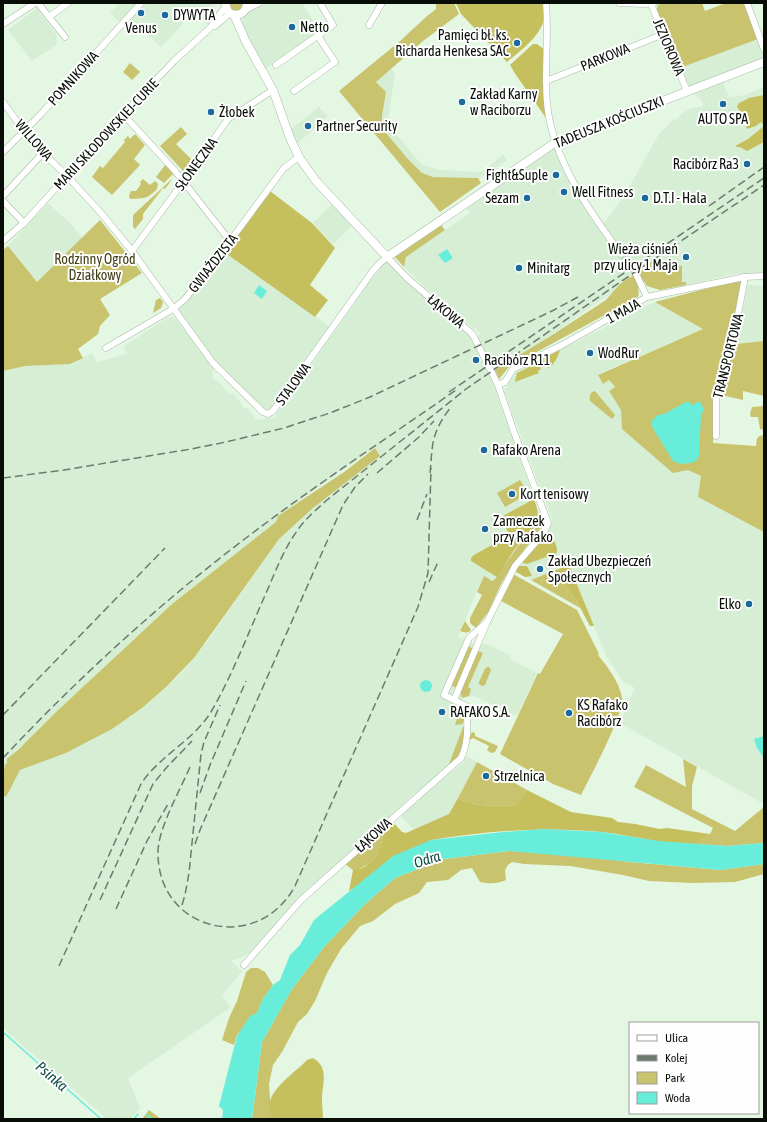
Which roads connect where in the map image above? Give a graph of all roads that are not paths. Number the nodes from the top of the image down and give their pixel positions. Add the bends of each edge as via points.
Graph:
1 (34, 3) edge
2 (38, 3) edge
3 (68, 3) edge
4 (141, 3) edge
5 (259, 3) edge
6 (320, 3) edge
7 (382, 3) edge
8 (546, 3) edge
9 (618, 3) edge
10 (746, 3) edge
11 (652, 4) edge
12 (225, 5) edge
13 (240, 11) edge
14 (49, 17) junction
15 (219, 23) junction
16 (3, 24) edge
17 (369, 25) dead end
18 (238, 26) junction
19 (210, 28) junction
20 (664, 34) junction
21 (318, 36) junction
22 (65, 37) dead end
23 (764, 49) edge
24 (764, 62) edge
25 (276, 65) dead end
26 (546, 81) junction
27 (273, 90) junction
28 (294, 91) dead end
29 (687, 91) junction
30 (3, 102) edge
31 (123, 114) junction
32 (24, 131) junction
33 (556, 142) junction
34 (3, 152) edge
35 (43, 153) junction
36 (299, 157) junction
37 (67, 176) junction
38 (184, 181) junction
39 (3, 196) edge
40 (3, 201) edge
41 (24, 223) junction
42 (3, 241) edge
43 (230, 241) junction
44 (132, 251) junction
45 (621, 254) tunnel mouth
46 (387, 258) junction
47 (636, 274) tunnel mouth
48 (764, 276) edge
49 (745, 277) junction
50 (647, 297) junction
51 (173, 309) junction
52 (106, 348) dead end
53 (498, 385) junction
54 (716, 436) dead end
55 (487, 622) junction
56 (475, 633) junction
57 (469, 638) junction
58 (480, 639) junction
59 (454, 700) junction
60 (244, 966) dead end

1 - 16 street
2 - 14 street
3 - 14 street
4 - 32 street, POMNIKOWA
5 - 13 street, MARII SKŁODOWSKIEJ-CURIE
6 - 21 street via 333,25
7 - 17 street
8 - 26 street
9 - 11 street
10 - 23 street
11 - 20 street, JEZIOROWA
12 - 13 main road via 228,12
12 - 19 street, MARII SKŁODOWSKIEJ-CURIE
13 - 15 street, MARII SKŁODOWSKIEJ-CURIE via 228,15
13 - 18 main road
14 - 22 street
15 - 18 street via 227,19
15 - 19 street, MARII SKŁODOWSKIEJ-CURIE
18 - 27 main road, ŁĄKOWA
19 - 31 street, MARII SKŁODOWSKIEJ-CURIE
20 - 26 street, PARKOWA
20 - 29 street, JEZIOROWA
21 - 25 street
21 - 28 street via 335,62
24 - 29 main road, TADEUSZA KOŚCIUSZKI
26 - 33 street via 547,104
27 - 36 main road, ŁĄKOWA
27 - 38 street, SŁONECZNA via 228,119
29 - 33 main road, TADEUSZA KOŚCIUSZKI
30 - 32 street, WILLOWA
31 - 37 street, MARII SKŁODOWSKIEJ-CURIE
31 - 38 street
32 - 34 street, POMNIKOWA
32 - 35 street, WILLOWA
33 - 45 street via 587,206
33 - 46 main road, TADEUSZA KOŚCIUSZKI
35 - 37 street, WILLOWA
35 - 39 street
36 - 43 street, GWIAŹDZISTA via 284,168
36 - 46 main road, ŁĄKOWA via 315,180
37 - 41 street, MARII SKŁODOWSKIEJ-CURIE
37 - 44 street, WILLOWA
38 - 43 street
38 - 44 street, SŁONECZNA
40 - 41 street
41 - 42 street, MARII SKŁODOWSKIEJ-CURIE
43 - 51 street, GWIAŹDZISTA via 184,299
44 - 51 street, WILLOWA
46 - 51 street, STALOWA via 376,267 269,414 258,408 213,363
46 - 53 street, ŁĄKOWA via 473,335
47 - 50 street
48 - 49 street, 1 MAJA
49 - 50 street, 1 MAJA
49 - 54 street, TRANSPORTOWA via 734,336 716,397
50 - 53 street, 1 MAJA via 562,345 513,369 505,382
51 - 52 street, GWIAŹDZISTA
53 - 55 street, ŁĄKOWA via 548,523 545,531 515,566
55 - 56 street, ŁĄKOWA
55 - 58 street, ŁĄKOWA
56 - 57 street, ŁĄKOWA
56 - 58 street
57 - 58 street
57 - 59 street, ŁĄKOWA via 444,695
58 - 59 street, ŁĄKOWA
59 - 60 street, ŁĄKOWA via 466,706 468,717 466,742 461,758 301,900

